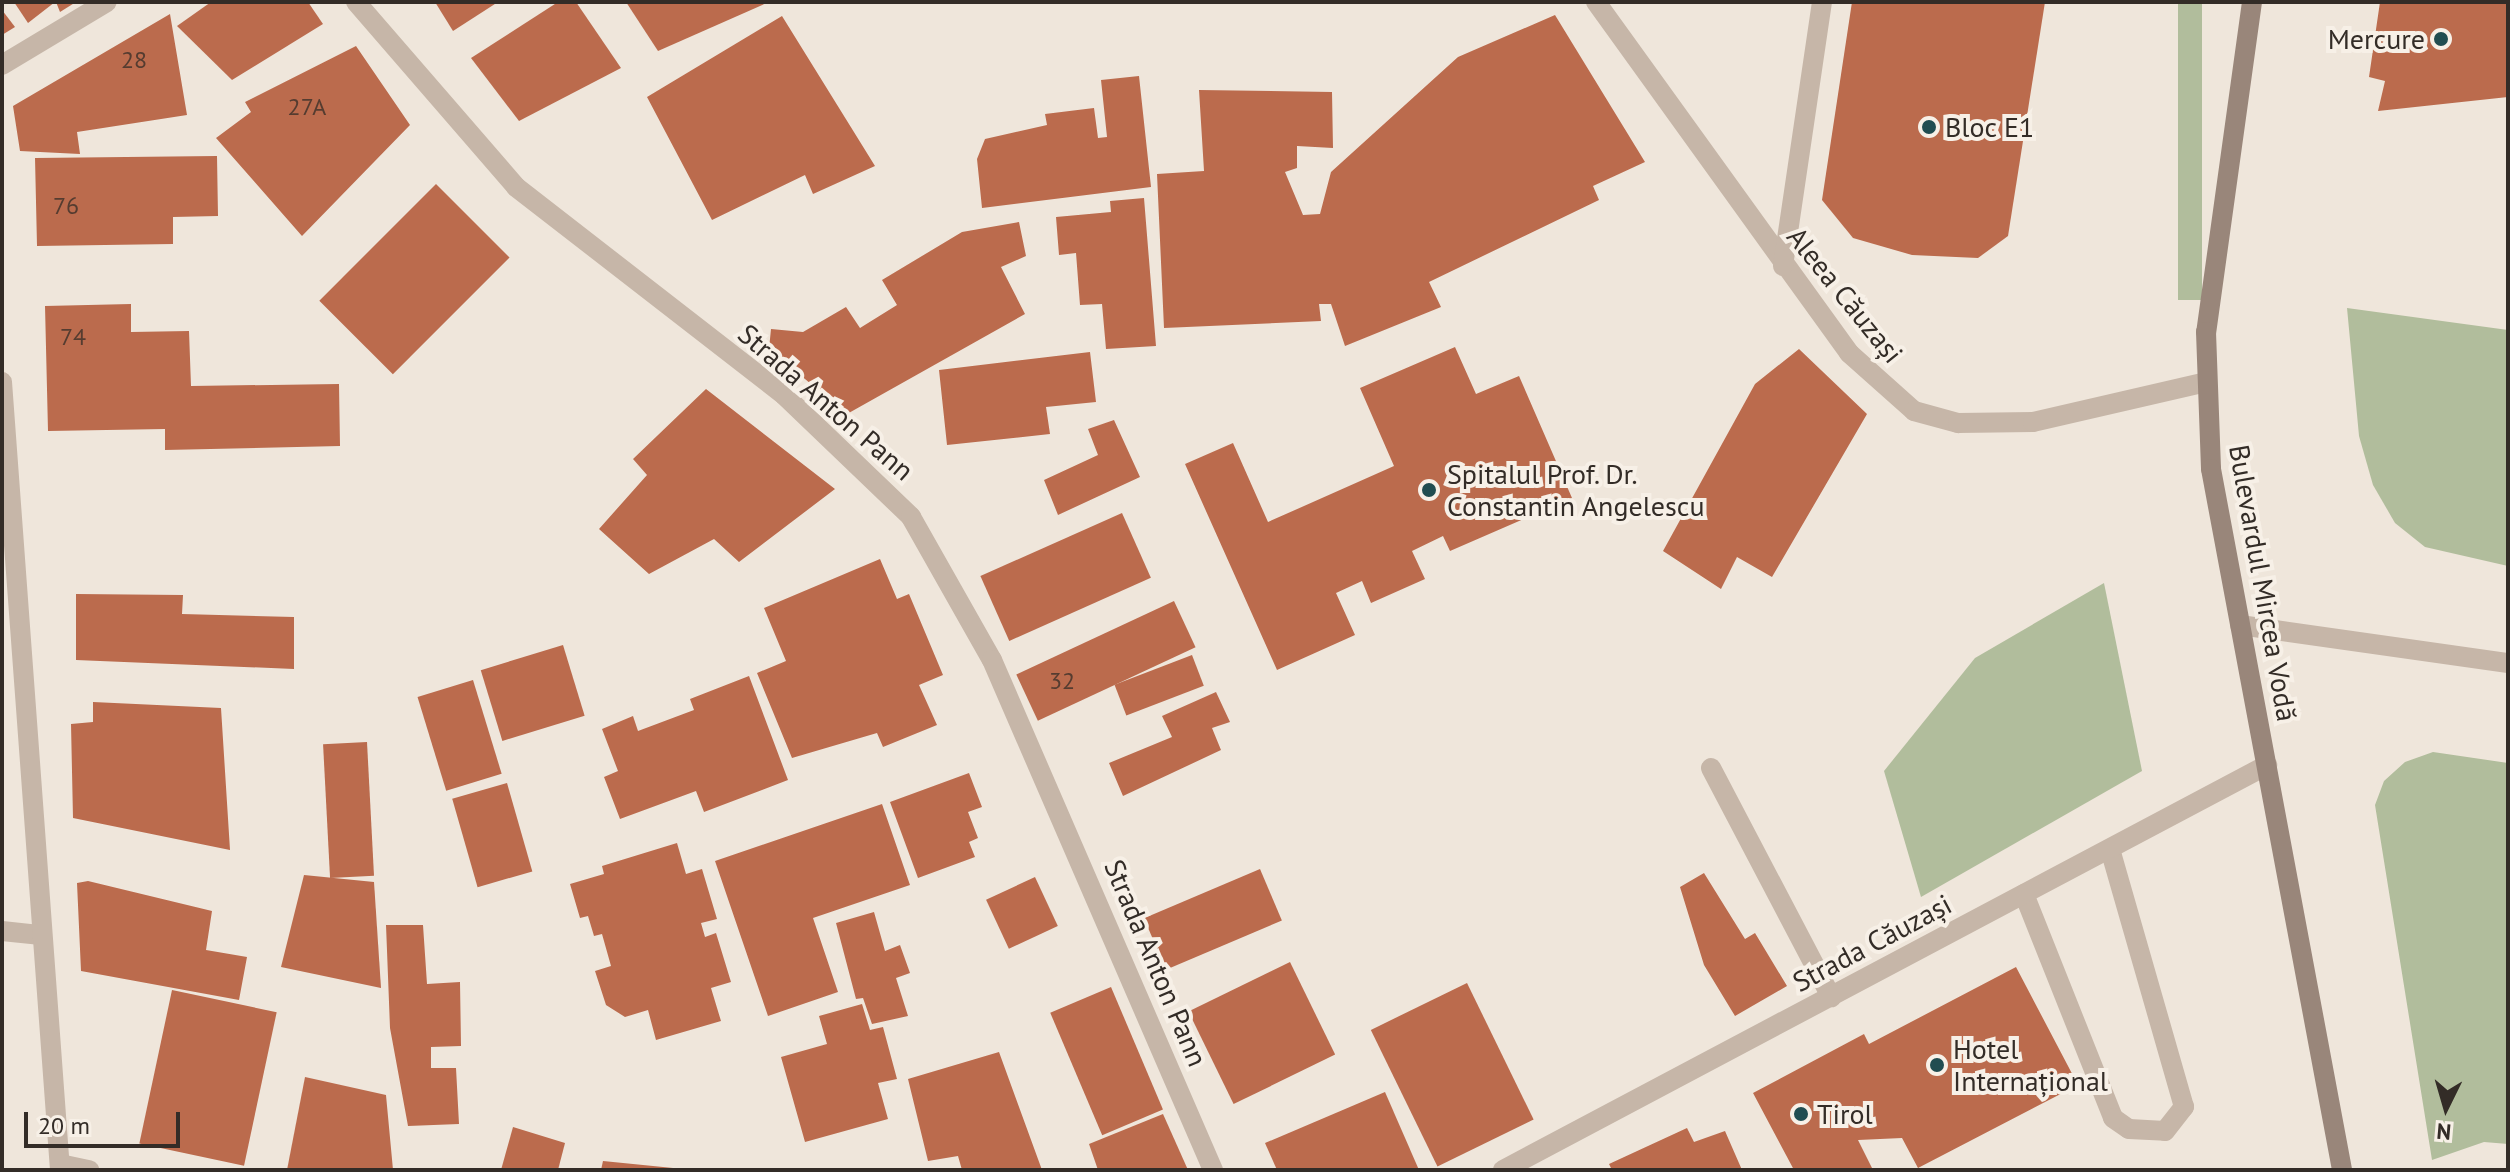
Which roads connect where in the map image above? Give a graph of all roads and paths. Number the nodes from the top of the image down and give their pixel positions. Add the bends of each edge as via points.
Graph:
1 (107, 2) edge
2 (356, 2) edge
3 (1596, 2) edge
4 (1822, 2) edge
5 (2252, 2) edge
6 (2, 65) edge
7 (1783, 266) junction
8 (2, 382) edge
9 (2206, 382) junction
10 (2240, 625) junction
11 (2508, 663) edge
12 (2267, 765) junction
13 (1711, 768) dead end
14 (2110, 849) junction
15 (2024, 894) junction
16 (2, 931) edge
17 (39, 935) junction
18 (1831, 997) junction
19 (60, 1167) edge
20 (89, 1170) edge
21 (1213, 1170) edge
22 (1503, 1170) edge
23 (2342, 1170) edge

1 - 6 street
2 - 21 street, Strada Anton Pann via 516,187 784,395 911,517 992,660
3 - 7 street, Aleea Căuzași
4 - 7 street
5 - 9 main road, Bulevardul Mircea Vodă via 2220,207
7 - 9 street, Aleea Căuzași via 1881,386 1929,415 1958,423 2033,422
8 - 17 street
9 - 10 main road, Bulevardul Mircea Vodă via 2211,469
10 - 11 street
10 - 12 main road, Bulevardul Mircea Vodă
12 - 14 street, Strada Căuzași
12 - 23 main road, Bulevardul Mircea Vodă
13 - 18 street
14 - 15 street, Strada Căuzași
14 - 15 street via 2184,1107 2165,1131 2129,1129 2113,1118
15 - 18 street, Strada Căuzași
16 - 17 street
17 - 19 street
18 - 22 street, Strada Căuzași
19 - 20 street

